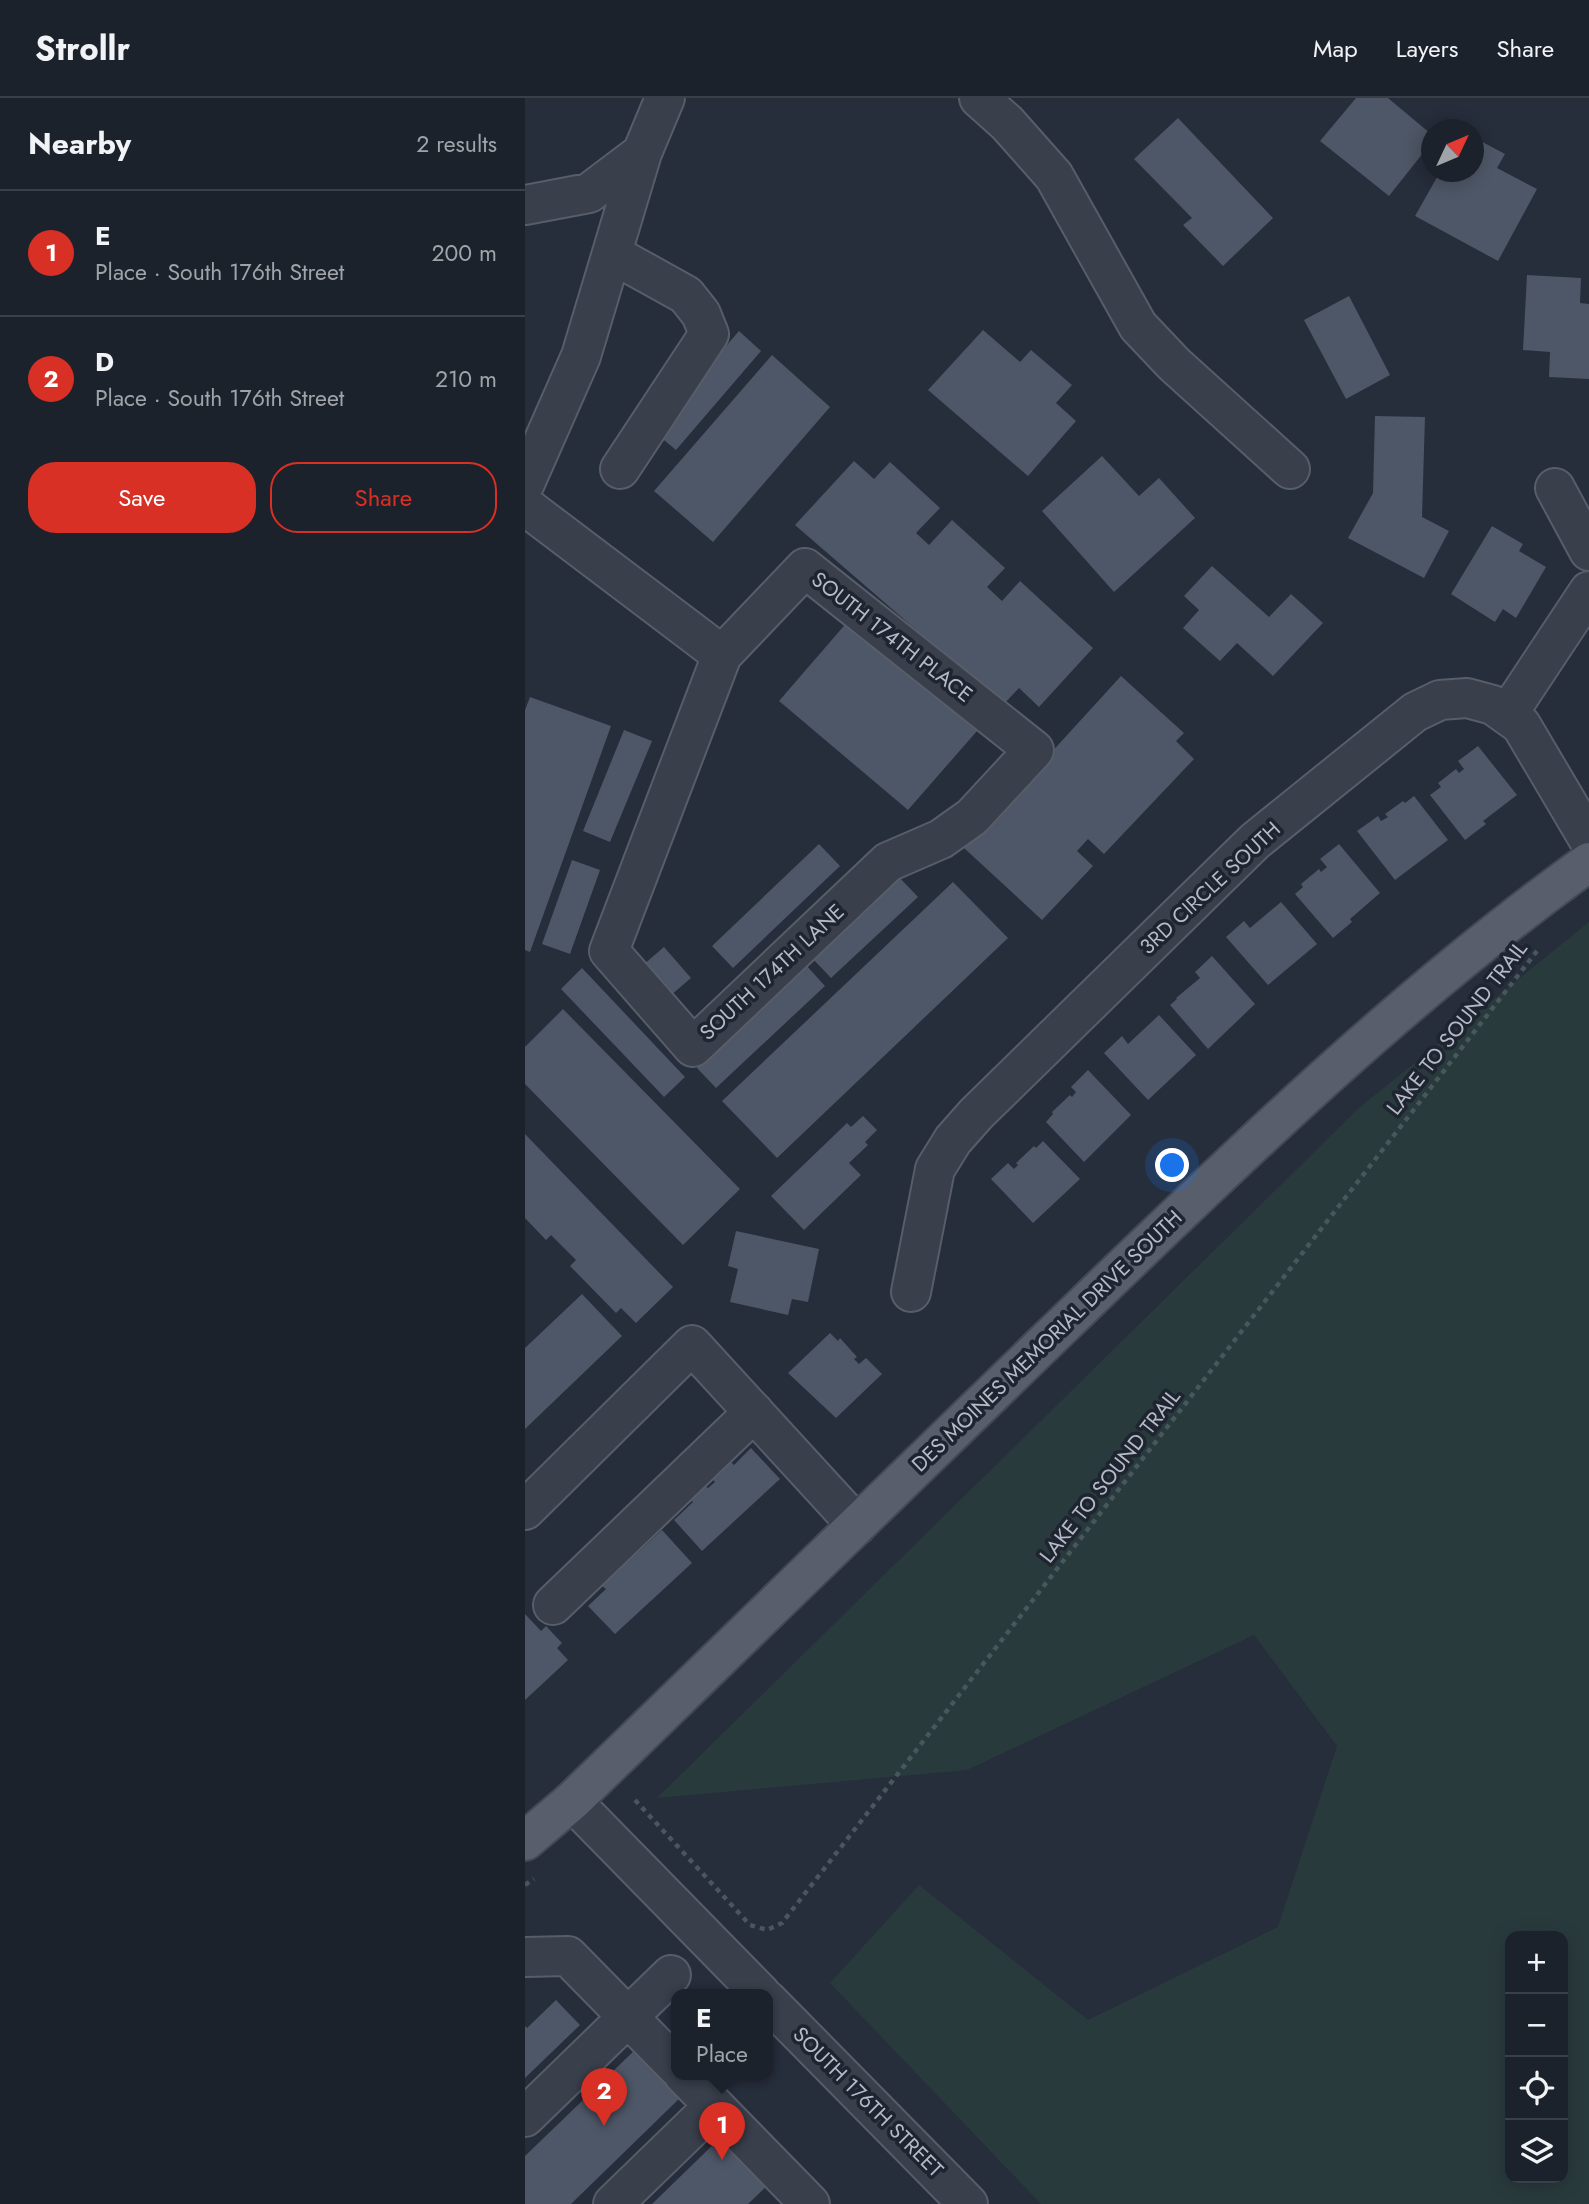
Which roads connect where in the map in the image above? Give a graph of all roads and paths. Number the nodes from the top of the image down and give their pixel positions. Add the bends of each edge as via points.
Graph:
1 (665, 98) edge
2 (979, 98) edge
3 (642, 153) junction
4 (525, 205) edge
5 (612, 254) junction
6 (619, 469) dead end
7 (1290, 469) dead end
8 (525, 483) edge
9 (1555, 488) dead end
10 (525, 506) edge
11 (1589, 551) edge
12 (1589, 591) edge
13 (722, 655) junction
14 (1507, 715) junction
15 (941, 839) joint
16 (1589, 840) edge
17 (1589, 862) edge
18 (1539, 948) dead end
19 (911, 1292) dead end
20 (754, 1412) junction
21 (525, 1510) edge
22 (857, 1525) junction
23 (553, 1605) dead end
24 (635, 1800) dead end
25 (572, 1801) junction
26 (525, 1842) edge
27 (525, 1957) edge
28 (671, 1975) dead end
29 (756, 1989) edge
30 (773, 2005) edge
31 (628, 2017) junction
32 (671, 2061) edge
33 (689, 2080) edge
34 (714, 2106) junction
35 (525, 2116) edge
36 (801, 2201) edge
37 (613, 2204) edge
38 (968, 2204) edge

1 - 3 street
2 - 7 street via 1007,122 1054,176 1138,326
3 - 4 street via 589,193
3 - 5 street
5 - 6 street via 686,295 709,334
5 - 8 street via 581,356
9 - 11 street
10 - 13 street
12 - 14 street
13 - 15 street, SOUTH 174TH PLACE via 805,568 1034,750 972,817
13 - 15 street, SOUTH 174TH LANE via 608,951 693,1047 888,862
14 - 16 street, 3RD CIRCLE SOUTH via 1521,725
14 - 19 street, 3RD CIRCLE SOUTH via 1493,705 1467,698 1440,700 1415,712 1255,841 953,1140 935,1169
17 - 22 main road, DES MOINES MEMORIAL DRIVE SOUTH via 1393,1018 1242,1152
18 - 24 path, LAKE TO SOUND TRAIL via 782,1923 767,1930 750,1924
20 - 21 street via 692,1345
20 - 22 street
20 - 23 street
22 - 25 main road, DES MOINES MEMORIAL DRIVE SOUTH
25 - 26 main road, DES MOINES MEMORIAL DRIVE SOUTH
25 - 29 street
27 - 31 street via 568,1956
28 - 31 street
30 - 38 street, SOUTH 176TH STREET
31 - 32 street
31 - 35 street
33 - 34 street
34 - 36 street
34 - 37 street

